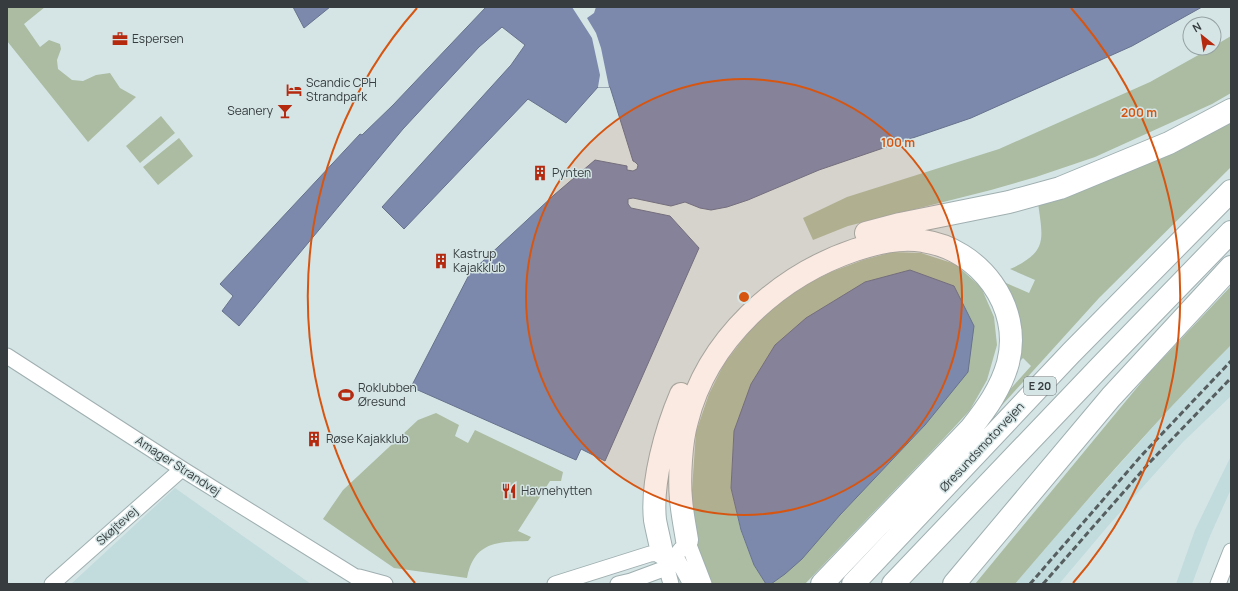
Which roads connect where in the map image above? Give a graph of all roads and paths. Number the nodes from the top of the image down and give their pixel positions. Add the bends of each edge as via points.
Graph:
1 (1231, 110) edge
2 (1231, 191) edge
3 (1231, 232) edge
4 (1231, 267) edge
5 (7, 356) edge
6 (182, 469) junction
7 (1231, 552) edge
8 (673, 554) junction
9 (350, 574) junction
10 (52, 584) edge
11 (367, 584) edge
12 (384, 584) edge
13 (555, 584) edge
14 (618, 584) edge
15 (671, 584) edge
16 (692, 584) edge
17 (704, 584) edge
18 (822, 584) edge
19 (853, 584) edge
20 (892, 584) edge
21 (954, 584) edge
22 (1218, 584) edge

1 - 8 highway via 1169,143 1060,188 1009,202 893,225 838,242 790,266 764,284 728,318 709,343 687,380 673,415 664,444 656,490 655,519
2 - 19 highway, Øresundsmotorvejen / E 20 via 1071,353
3 - 20 highway, E 20
4 - 21 highway via 1111,397
5 - 6 street, Amager Strandvej
6 - 9 street, Amager Strandvej
6 - 10 street, Skøjtevej
7 - 22 street
8 - 13 street via 650,554
8 - 14 street via 631,581
8 - 15 street
8 - 16 street
8 - 17 street
8 - 18 highway via 681,498 686,422 706,374 719,352 748,316 795,278 824,262 854,250 880,243 908,240 922,240 950,248 977,265 1000,298 1009,322 1010,342 1004,375 989,406 971,428
9 - 11 street, Amager Strandvej
9 - 12 street, Amager Strandvej

